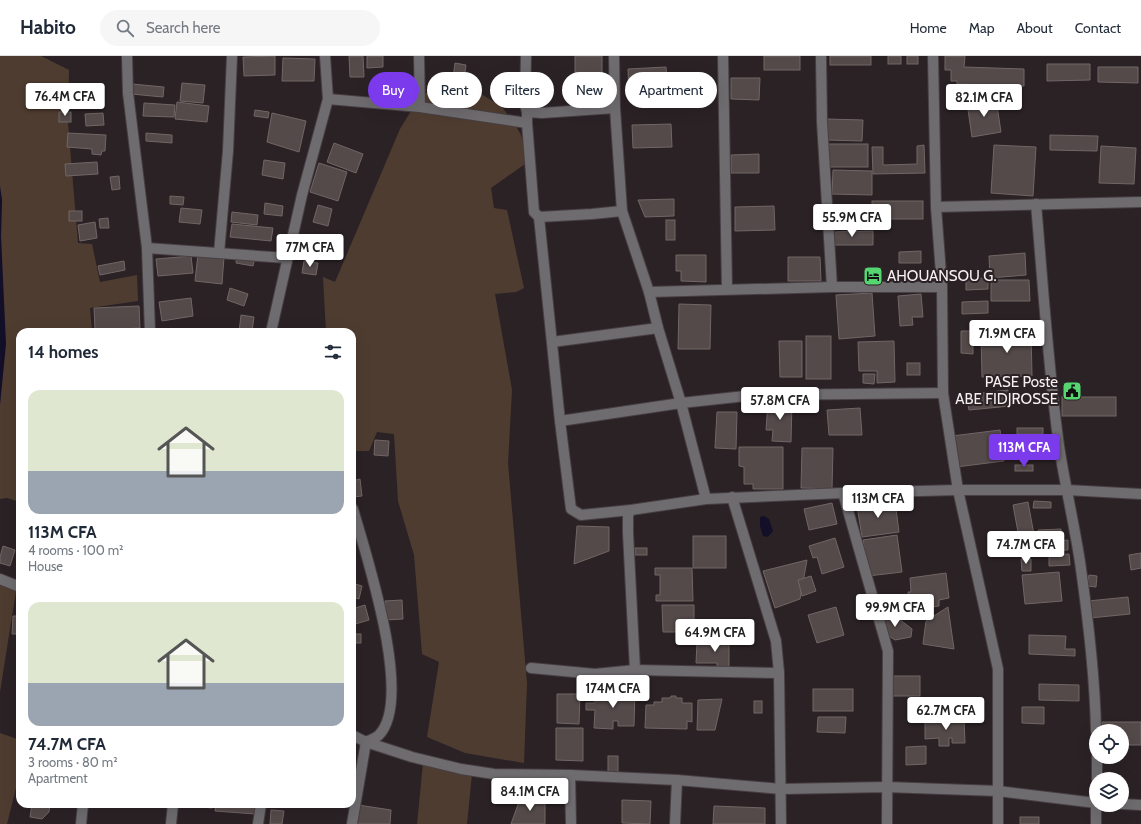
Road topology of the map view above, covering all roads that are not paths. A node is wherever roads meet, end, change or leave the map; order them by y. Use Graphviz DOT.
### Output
graph roads {
  1 [pos="127,56"];
  2 [pos="232,56"];
  3 [pos="326,56"];
  4 [pos="419,56"];
  5 [pos="526,56"];
  6 [pos="614,56"];
  7 [pos="723,56"];
  8 [pos="821,56"];
  9 [pos="933,56"];
  10 [pos="614,72"];
  11 [pos="328,99"];
  12 [pos="420,107"];
  13 [pos="615,108"];
  14 [pos="527,112"];
  15 [pos="527,123"];
  16 [pos="1141,202"];
  17 [pos="1036,204"];
  18 [pos="936,207"];
  19 [pos="622,211"];
  20 [pos="539,217"];
  21 [pos="147,248"];
  22 [pos="219,253"];
  23 [pos="287,258"];
  24 [pos="832,287"];
  25 [pos="942,287"];
  26 [pos="728,289"];
  27 [pos="649,292"];
  28 [pos="150,328"];
  29 [pos="273,328"];
  30 [pos="658,328"];
  31 [pos="552,342"];
  32 [pos="943,392"];
  33 [pos="681,403"];
  34 [pos="560,421"];
  35 [pos="958,490"];
  36 [pos="1067,490"];
  37 [pos="843,493"];
  38 [pos="1141,494"];
  39 [pos="732,497"];
  40 [pos="706,499"];
  41 [pos="632,510"];
  42 [pos="356,520"];
  43 [pos="0,578"];
  44 [pos="16,585"];
  45 [pos="531,668"];
  46 [pos="635,670"];
  47 [pos="779,673"];
  48 [pos="1096,724"];
  49 [pos="356,737"];
  50 [pos="366,742"];
  51 [pos="570,775"];
  52 [pos="677,780"];
  53 [pos="886,786"];
  54 [pos="781,789"];
  55 [pos="998,791"];
  56 [pos="356,801"];
  57 [pos="1089,801"];
  58 [pos="1129,804"];
  59 [pos="1141,805"];
  60 [pos="82,808"];
  61 [pos="173,808"];
  62 [pos="260,808"];
  63 [pos="355,808"];
  64 [pos="1096,812"];
  65 [pos="80,824"];
  66 [pos="171,824"];
  67 [pos="258,824"];
  68 [pos="352,824"];
  69 [pos="571,824"];
  70 [pos="676,824"];
  71 [pos="781,824"];
  72 [pos="886,824"];
  73 [pos="998,824"];
  74 [pos="1096,824"];
  1 -- 21 [label="street"];
  2 -- 22 [label="street"];
  3 -- 11 [label="street"];
  4 -- 12 [label="street"];
  5 -- 14 [label="street"];
  6 -- 10 [label="street"];
  7 -- 26 [label="street"];
  8 -- 24 [label="street"];
  9 -- 18 [label="street"];
  11 -- 12 [label="street"];
  11 -- 23 [label="street"];
  12 -- 15 [label="street"];
  13 -- 14 [label="street"];
  13 -- 19 [label="street"];
  14 -- 15 [label="street"];
  15 -- 20 [label="street"];
  16 -- 17 [label="street"];
  17 -- 18 [label="street"];
  17 -- 36 [label="street"];
  18 -- 25 [label="street"];
  19 -- 20 [label="street"];
  19 -- 27 [label="street"];
  20 -- 31 [label="street"];
  21 -- 22 [label="street"];
  21 -- 28 [label="street"];
  22 -- 23 [label="street"];
  23 -- 29 [label="street"];
  24 -- 25 [label="street"];
  24 -- 26 [label="street"];
  25 -- 32 [label="street"];
  26 -- 27 [label="street"];
  27 -- 30 [label="street"];
  30 -- 31 [label="street"];
  30 -- 33 [label="street"];
  31 -- 34 [label="street"];
  32 -- 33 [label="street"];
  32 -- 35 [label="street"];
  33 -- 34 [label="street"];
  33 -- 40 [label="street"];
  34 -- 41 [label="street"];
  35 -- 36 [label="street"];
  35 -- 37 [label="street"];
  35 -- 55 [label="street"];
  36 -- 38 [label="street"];
  36 -- 48 [label="street"];
  37 -- 39 [label="street"];
  37 -- 53 [label="street"];
  39 -- 40 [label="street"];
  39 -- 47 [label="street"];
  40 -- 41 [label="street"];
  41 -- 46 [label="street"];
  42 -- 50 [label="street"];
  43 -- 44 [label="street"];
  45 -- 46 [label="street"];
  46 -- 47 [label="street"];
  47 -- 54 [label="street"];
  49 -- 50 [label="street"];
  50 -- 51 [label="street"];
  50 -- 56 [label="street"];
  51 -- 52 [label="street"];
  51 -- 69 [label="street"];
  52 -- 54 [label="street"];
  52 -- 70 [label="street"];
  53 -- 54 [label="street"];
  53 -- 55 [label="street"];
  53 -- 72 [label="street"];
  54 -- 71 [label="street"];
  55 -- 57 [label="street"];
  55 -- 73 [label="street"];
  58 -- 59 [label="street"];
  60 -- 65 [label="street"];
  61 -- 66 [label="street"];
  62 -- 67 [label="street"];
  63 -- 68 [label="street"];
  64 -- 74 [label="street"];
}
